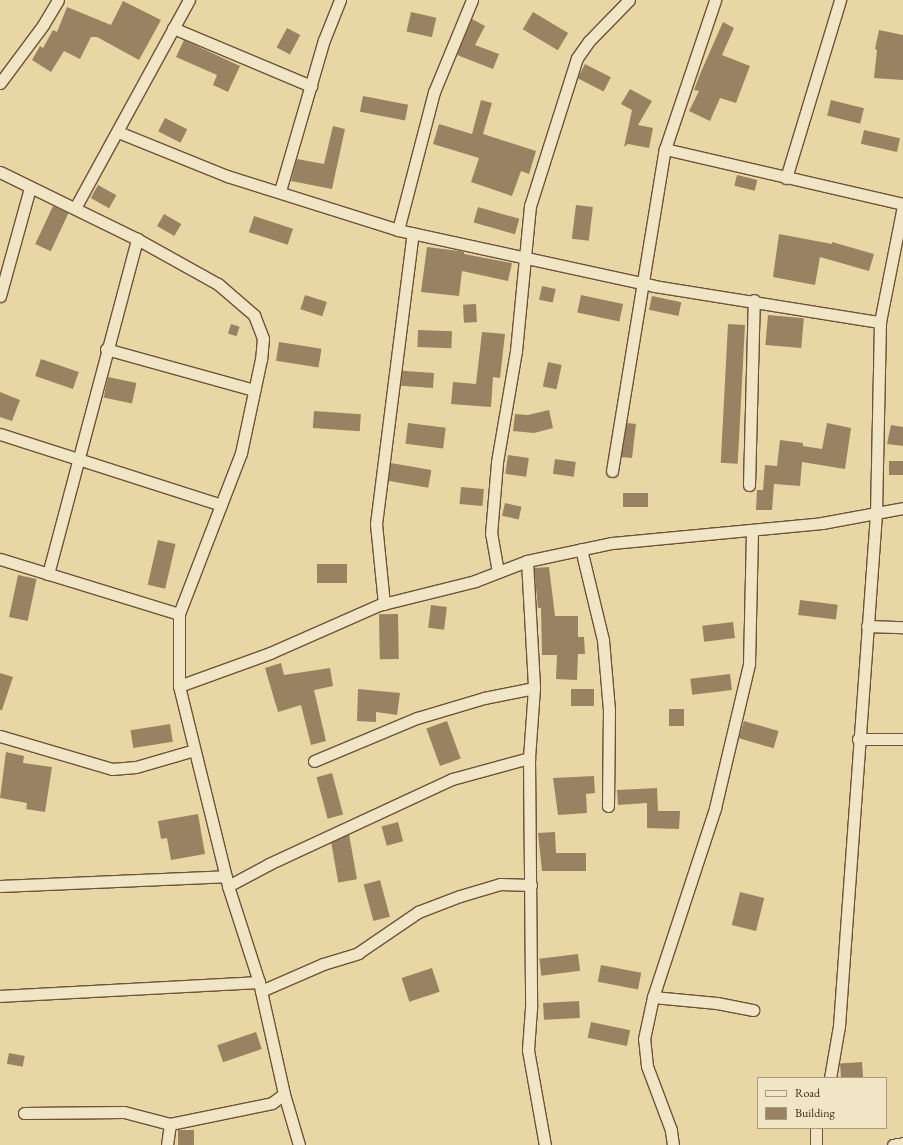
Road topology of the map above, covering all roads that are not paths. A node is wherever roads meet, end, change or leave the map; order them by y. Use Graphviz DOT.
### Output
graph roads {
  1 [pos="58,0"];
  2 [pos="189,0"];
  3 [pos="340,0"];
  4 [pos="472,0"];
  5 [pos="629,0"];
  6 [pos="715,0"];
  7 [pos="840,0"];
  8 [pos="173,28"];
  9 [pos="0,84"];
  10 [pos="311,86"];
  11 [pos="118,132"];
  12 [pos="665,149"];
  13 [pos="0,172"];
  14 [pos="786,178"];
  15 [pos="30,188"];
  16 [pos="280,191"];
  17 [pos="903,205"];
  18 [pos="75,208"];
  19 [pos="901,226"];
  20 [pos="398,230"];
  21 [pos="413,233"];
  22 [pos="137,239"];
  23 [pos="526,258"];
  24 [pos="642,283"];
  25 [pos="0,296"];
  26 [pos="754,300"];
  27 [pos="880,322"];
  28 [pos="106,349"];
  29 [pos="254,390"];
  30 [pos="0,434"];
  31 [pos="78,458"];
  32 [pos="612,471"];
  33 [pos="749,484"];
  34 [pos="221,505"];
  35 [pos="903,508"];
  36 [pos="876,513"];
  37 [pos="752,531"];
  38 [pos="581,549"];
  39 [pos="0,559"];
  40 [pos="528,561"];
  41 [pos="498,572"];
  42 [pos="48,574"];
  43 [pos="384,604"];
  44 [pos="179,614"];
  45 [pos="867,626"];
  46 [pos="903,627"];
  47 [pos="179,686"];
  48 [pos="534,688"];
  49 [pos="0,736"];
  50 [pos="858,739"];
  51 [pos="903,739"];
  52 [pos="194,750"];
  53 [pos="529,758"];
  54 [pos="314,761"];
  55 [pos="608,806"];
  56 [pos="227,881"];
  57 [pos="0,886"];
  58 [pos="531,886"];
  59 [pos="260,987"];
  60 [pos="0,996"];
  61 [pos="653,996"];
  62 [pos="753,1010"];
  63 [pos="830,1077"];
  64 [pos="284,1094"];
  65 [pos="24,1113"];
  66 [pos="170,1124"];
  67 [pos="816,1129"];
  68 [pos="903,1142"];
  69 [pos="168,1145"];
  70 [pos="299,1145"];
  71 [pos="545,1145"];
  72 [pos="673,1145"];
  73 [pos="816,1145"];
  74 [pos="893,1145"];
  1 -- 9 [label="street"];
  2 -- 8 [label="street"];
  3 -- 10 [label="street"];
  4 -- 20 [label="street"];
  5 -- 23 [label="street"];
  6 -- 12 [label="street"];
  7 -- 14 [label="street"];
  8 -- 10 [label="street"];
  8 -- 11 [label="street"];
  10 -- 16 [label="street"];
  11 -- 16 [label="street"];
  11 -- 18 [label="street"];
  12 -- 14 [label="street"];
  12 -- 24 [label="street"];
  13 -- 15 [label="street"];
  14 -- 17 [label="street"];
  15 -- 18 [label="street"];
  15 -- 25 [label="street"];
  16 -- 20 [label="street"];
  17 -- 19 [label="street"];
  18 -- 22 [label="street"];
  19 -- 27 [label="street"];
  20 -- 21 [label="street"];
  21 -- 23 [label="street"];
  21 -- 43 [label="street"];
  22 -- 28 [label="street"];
  22 -- 29 [label="street"];
  23 -- 24 [label="street"];
  23 -- 41 [label="street"];
  24 -- 26 [label="street"];
  24 -- 32 [label="street"];
  26 -- 27 [label="street"];
  26 -- 33 [label="street"];
  27 -- 36 [label="street"];
  28 -- 29 [label="street"];
  28 -- 31 [label="street"];
  29 -- 34 [label="street"];
  30 -- 31 [label="street"];
  31 -- 34 [label="street"];
  31 -- 42 [label="street"];
  34 -- 44 [label="street"];
  35 -- 36 [label="street"];
  36 -- 37 [label="street"];
  36 -- 45 [label="street"];
  37 -- 38 [label="street"];
  37 -- 61 [label="street"];
  38 -- 40 [label="street"];
  38 -- 55 [label="street"];
  39 -- 42 [label="street"];
  40 -- 41 [label="street"];
  40 -- 48 [label="street"];
  41 -- 43 [label="street"];
  42 -- 44 [label="street"];
  43 -- 47 [label="street"];
  44 -- 47 [label="street"];
  45 -- 46 [label="street"];
  45 -- 50 [label="street"];
  47 -- 52 [label="street"];
  48 -- 53 [label="street"];
  48 -- 54 [label="street"];
  49 -- 52 [label="street"];
  50 -- 51 [label="street"];
  50 -- 63 [label="street"];
  52 -- 56 [label="street"];
  53 -- 56 [label="street"];
  53 -- 58 [label="street"];
  56 -- 57 [label="street"];
  56 -- 59 [label="street"];
  58 -- 59 [label="street"];
  58 -- 71 [label="street"];
  59 -- 60 [label="street"];
  59 -- 64 [label="street"];
  61 -- 62 [label="street"];
  61 -- 72 [label="street"];
  64 -- 66 [label="street"];
  64 -- 70 [label="street"];
  65 -- 66 [label="street"];
  66 -- 69 [label="street"];
  67 -- 73 [label="street"];
  68 -- 74 [label="street"];
}
